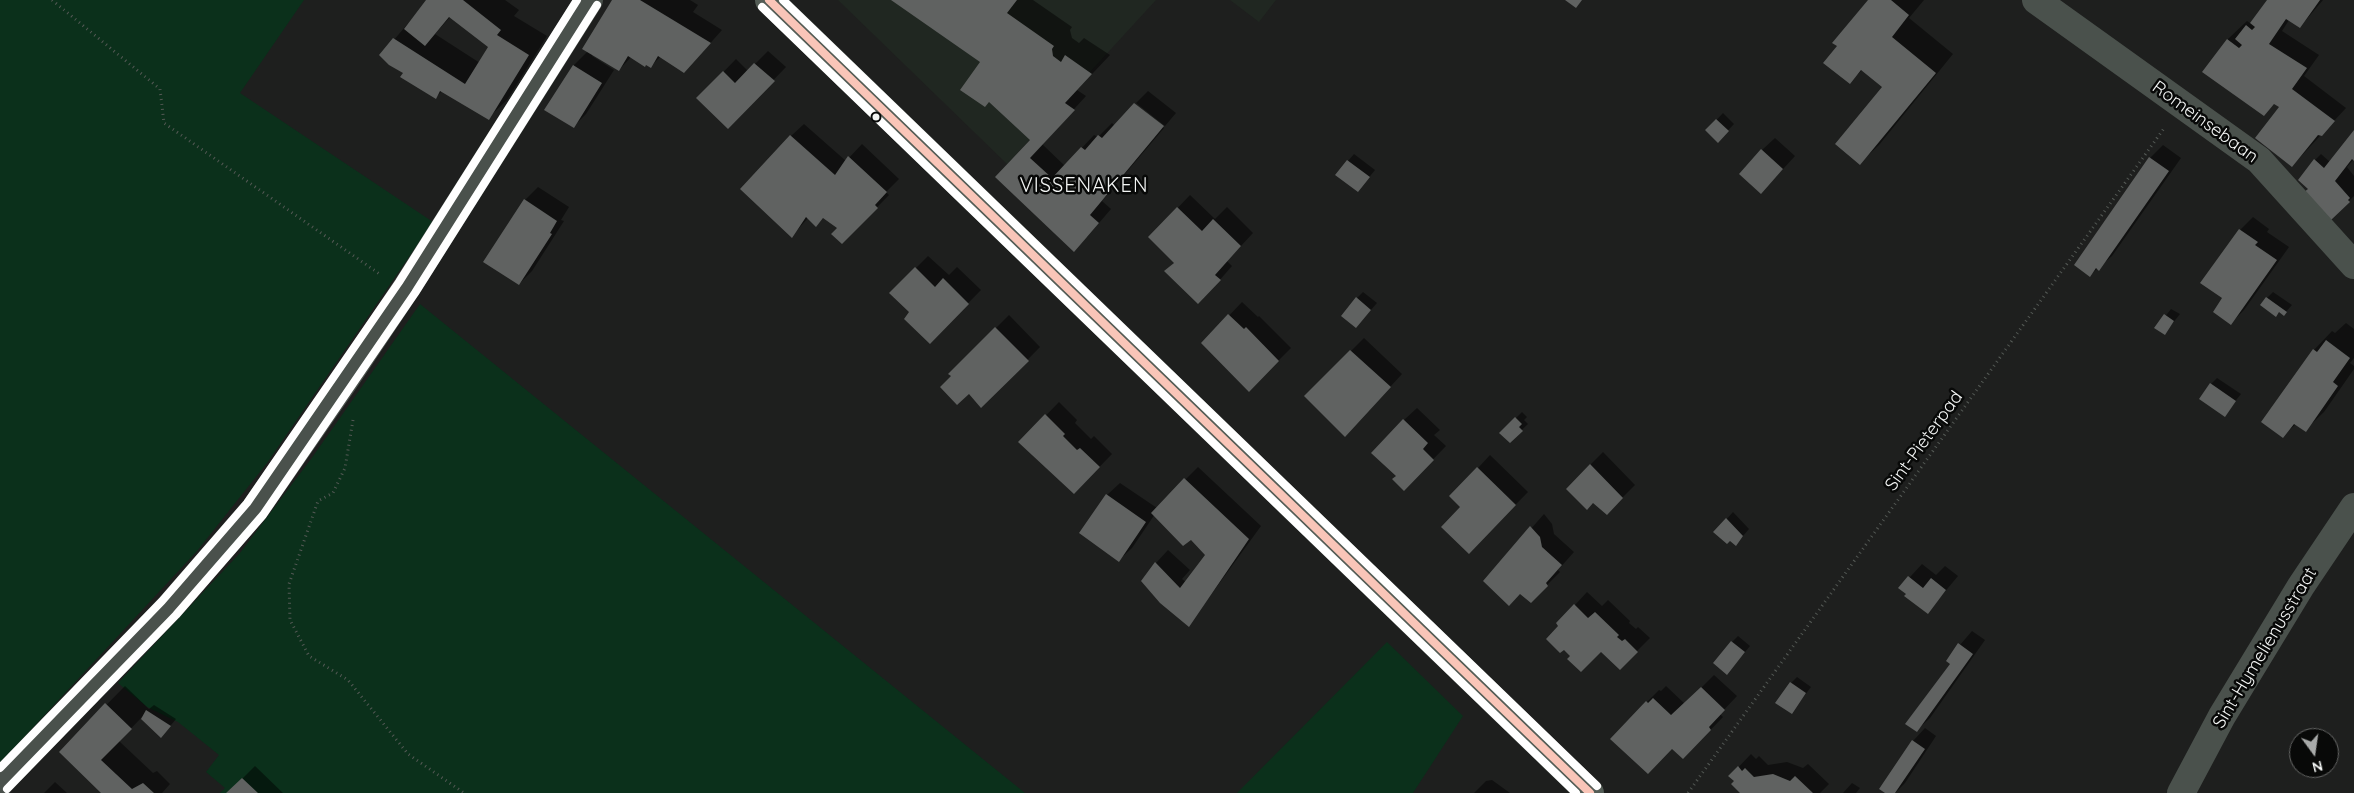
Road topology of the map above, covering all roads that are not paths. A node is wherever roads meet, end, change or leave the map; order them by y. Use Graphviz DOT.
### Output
graph roads {
  1 [pos="589,0"];
  2 [pos="768,0"];
  3 [pos="2036,0"];
  4 [pos="2354,264"];
  5 [pos="2354,507"];
  6 [pos="0,782"];
  7 [pos="1590,793"];
  8 [pos="2181,793"];
  1 -- 6 [label="street"];
  2 -- 7 [label="main road"];
  3 -- 4 [label="street, Romeinsebaan"];
  5 -- 8 [label="street, Sint-Hymelienusstraat"];
}
